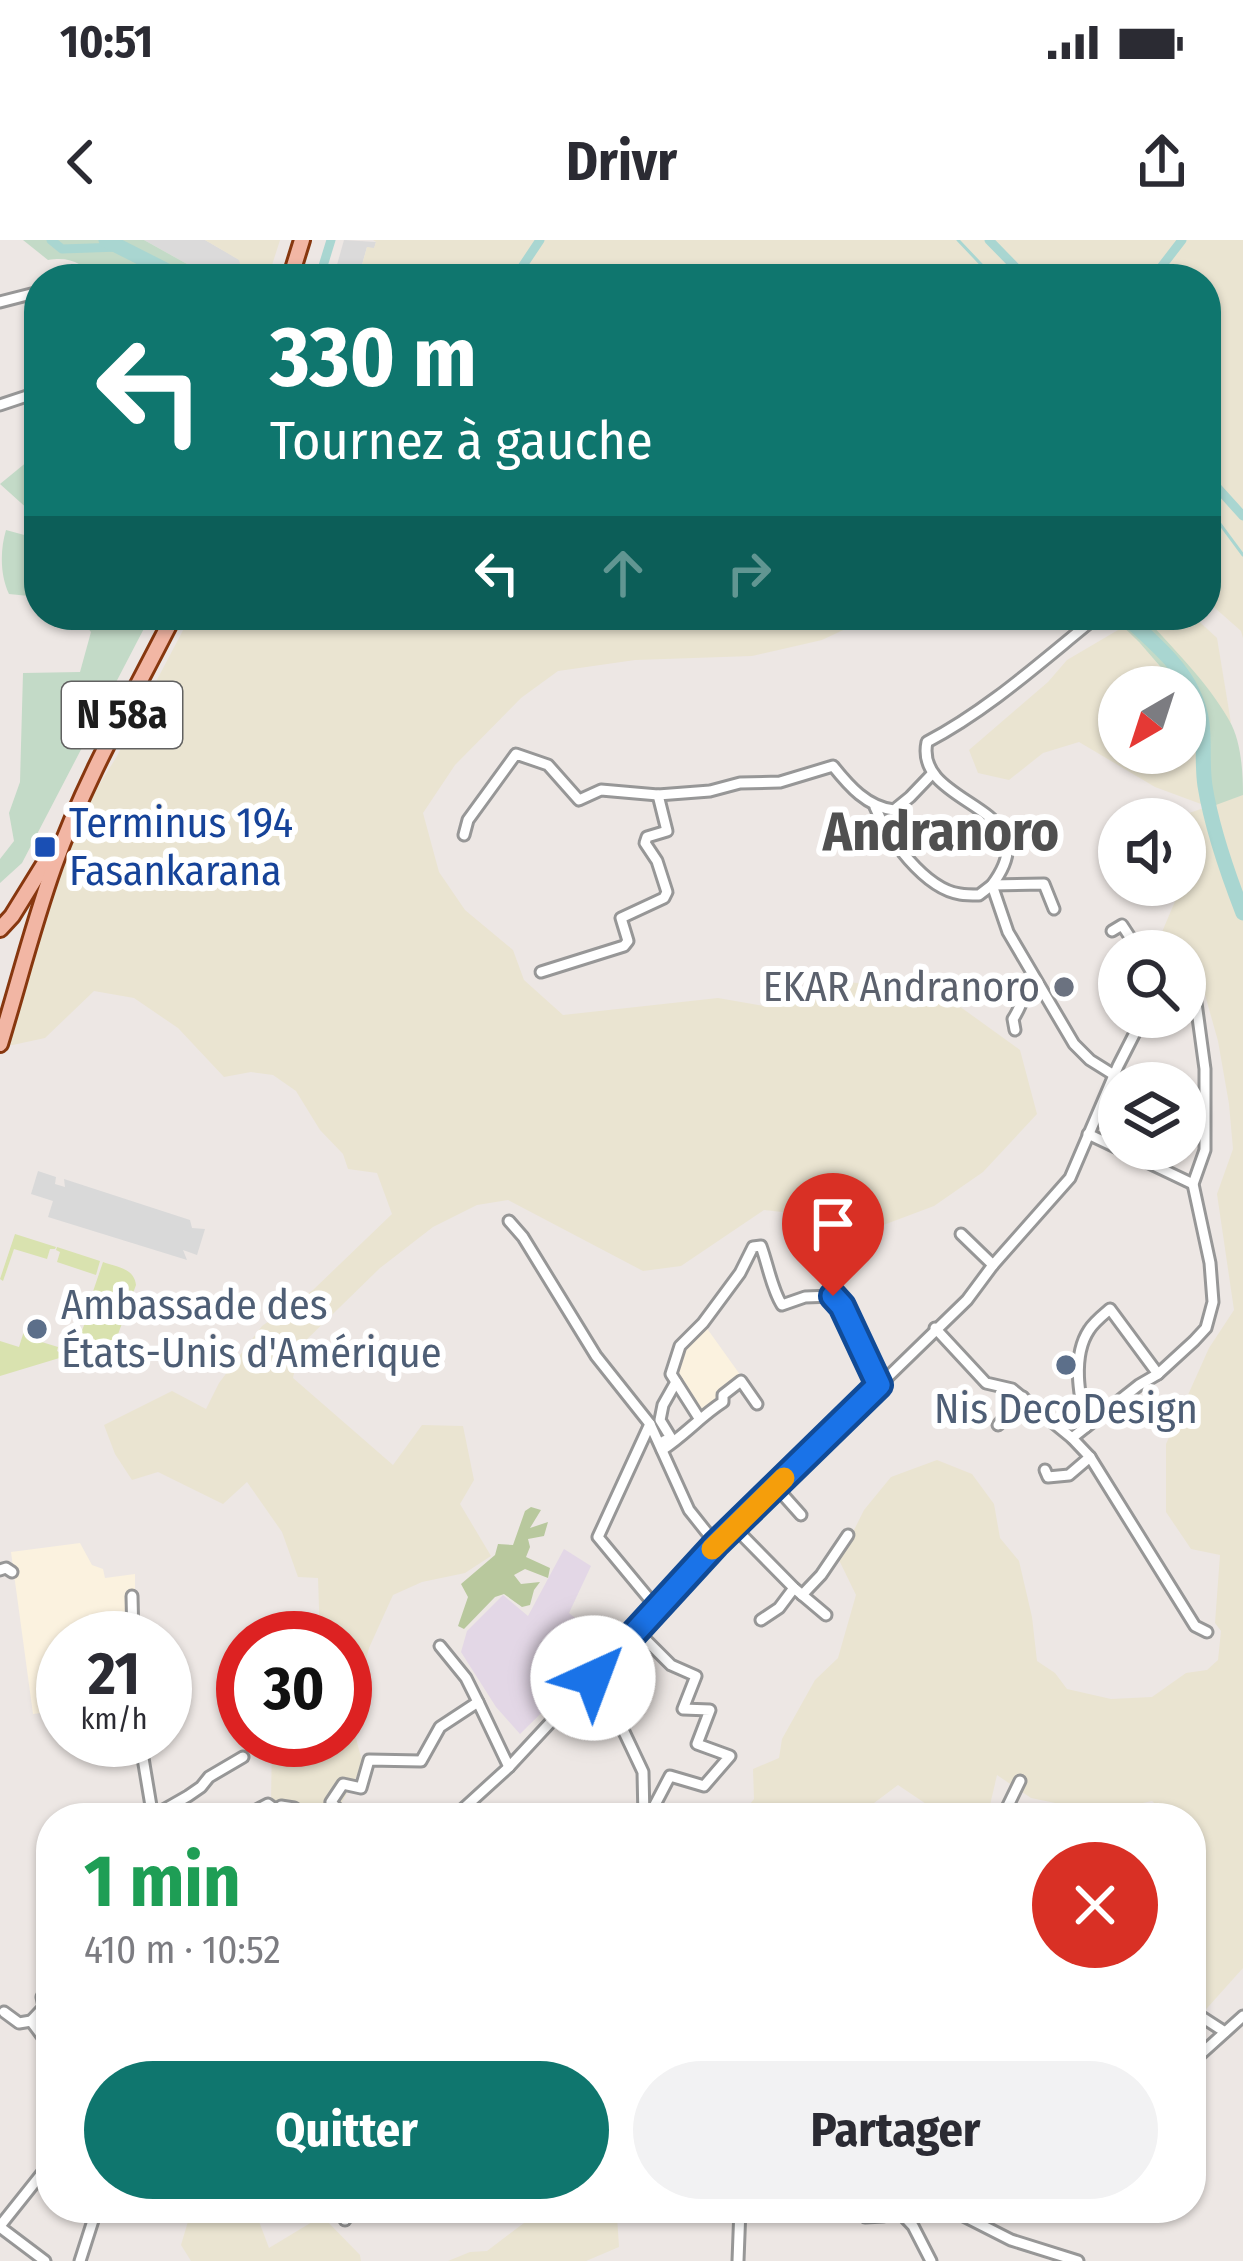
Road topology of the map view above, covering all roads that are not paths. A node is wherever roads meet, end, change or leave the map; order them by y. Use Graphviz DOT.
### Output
graph roads {
  1 [pos="166,630"];
  2 [pos="1080,630"];
  3 [pos="932,774"];
  4 [pos="658,795"];
  5 [pos="875,806"];
  6 [pos="74,816"];
  7 [pos="464,835"];
  8 [pos="992,885"];
  9 [pos="1054,909"];
  10 [pos="0,928"];
  11 [pos="541,972"];
  12 [pos="1036,981"];
  13 [pos="1015,1030"];
  14 [pos="1201,1038"];
  15 [pos="0,1044"];
  16 [pos="1098,1065"];
  17 [pos="1098,1111"];
  18 [pos="1088,1134"];
  19 [pos="1193,1184"];
  20 [pos="509,1221"];
  21 [pos="961,1234"];
  22 [pos="994,1265"];
  23 [pos="935,1328"];
  24 [pos="1158,1374"];
  25 [pos="676,1382"];
  26 [pos="879,1385"];
  27 [pos="1023,1397"];
  28 [pos="758,1404"];
  29 [pos="699,1418"];
  30 [pos="650,1424"];
  31 [pos="998,1425"];
  32 [pos="1086,1427"];
  33 [pos="1072,1438"];
  34 [pos="662,1450"];
  35 [pos="1090,1457"];
  36 [pos="1046,1470"];
  37 [pos="776,1486"];
  38 [pos="801,1515"];
  39 [pos="735,1528"];
  40 [pos="848,1535"];
  41 [pos="716,1544"];
  42 [pos="798,1592"];
  43 [pos="132,1596"];
  44 [pos="656,1607"];
  45 [pos="132,1611"];
  46 [pos="826,1615"];
  47 [pos="761,1620"];
  48 [pos="637,1631"];
  49 [pos="1207,1632"];
  50 [pos="440,1646"];
  51 [pos="593,1678"];
  52 [pos="478,1702"];
  53 [pos="145,1767"];
  54 [pos="226,1767"];
  55 [pos="508,1767"];
  56 [pos="1020,1781"];
  57 [pos="151,1803"];
  58 [pos="176,1803"];
  59 [pos="332,1803"];
  60 [pos="469,1803"];
  61 [pos="645,1803"];
  62 [pos="655,1803"];
  63 [pos="1009,1803"];
  64 [pos="4,2012"];
  65 [pos="36,2016"];
  66 [pos="1243,2016"];
  67 [pos="1206,2019"];
  68 [pos="31,2021"];
  69 [pos="36,2028"];
  70 [pos="1226,2032"];
  71 [pos="1206,2050"];
  72 [pos="36,2181"];
  73 [pos="92,2223"];
  74 [pos="739,2223"];
  75 [pos="910,2223"];
  76 [pos="978,2223"];
  77 [pos="0,2227"];
  78 [pos="45,2261"];
  79 [pos="80,2261"];
  80 [pos="738,2261"];
  81 [pos="931,2261"];
  82 [pos="1078,2261"];
  1 -- 6 [label="main road, N 58a"];
  2 -- 3 [label="street"];
  3 -- 5 [label="street"];
  3 -- 8 [label="street"];
  4 -- 5 [label="street"];
  4 -- 7 [label="street"];
  4 -- 11 [label="street"];
  5 -- 8 [label="street"];
  6 -- 10 [label="main road"];
  6 -- 15 [label="main road, N 58a"];
  8 -- 9 [label="street"];
  8 -- 12 [label="street"];
  12 -- 13 [label="street"];
  12 -- 16 [label="street"];
  14 -- 19 [label="street"];
  17 -- 18 [label="street"];
  18 -- 19 [label="street"];
  18 -- 22 [label="street"];
  19 -- 24 [label="street"];
  20 -- 30 [label="street"];
  21 -- 22 [label="street"];
  22 -- 23 [label="street"];
  23 -- 26 [label="street"];
  23 -- 27 [label="street"];
  24 -- 32 [label="street"];
  24 -- 32 [label="street"];
  25 -- 26 [label="street"];
  25 -- 29 [label="street"];
  25 -- 34 [label="street"];
  26 -- 37 [label="street"];
  27 -- 31 [label="street"];
  27 -- 33 [label="street"];
  28 -- 29 [label="street"];
  29 -- 34 [label="street"];
  30 -- 34 [label="street"];
  30 -- 44 [label="street"];
  32 -- 33 [label="street"];
  33 -- 35 [label="street"];
  34 -- 41 [label="street"];
  35 -- 36 [label="street"];
  35 -- 49 [label="street"];
  37 -- 38 [label="street"];
  37 -- 39 [label="street"];
  39 -- 41 [label="street"];
  39 -- 42 [label="street"];
  40 -- 42 [label="street"];
  41 -- 44 [label="street"];
  42 -- 46 [label="street"];
  42 -- 47 [label="street"];
  43 -- 45 [label="street"];
  44 -- 48 [label="street"];
  48 -- 51 [label="street"];
  48 -- 62 [label="street"];
  50 -- 52 [label="street"];
  51 -- 55 [label="street"];
  51 -- 61 [label="street"];
  52 -- 55 [label="street"];
  52 -- 59 [label="street"];
  53 -- 57 [label="street"];
  54 -- 58 [label="street"];
  55 -- 60 [label="street"];
  56 -- 63 [label="street"];
  64 -- 68 [label="street"];
  65 -- 68 [label="street"];
  66 -- 70 [label="street"];
  67 -- 70 [label="street"];
  68 -- 69 [label="street"];
  70 -- 71 [label="street"];
  72 -- 77 [label="street"];
  73 -- 79 [label="street"];
  74 -- 80 [label="street"];
  75 -- 81 [label="street"];
  76 -- 82 [label="street"];
  77 -- 78 [label="street"];
}
